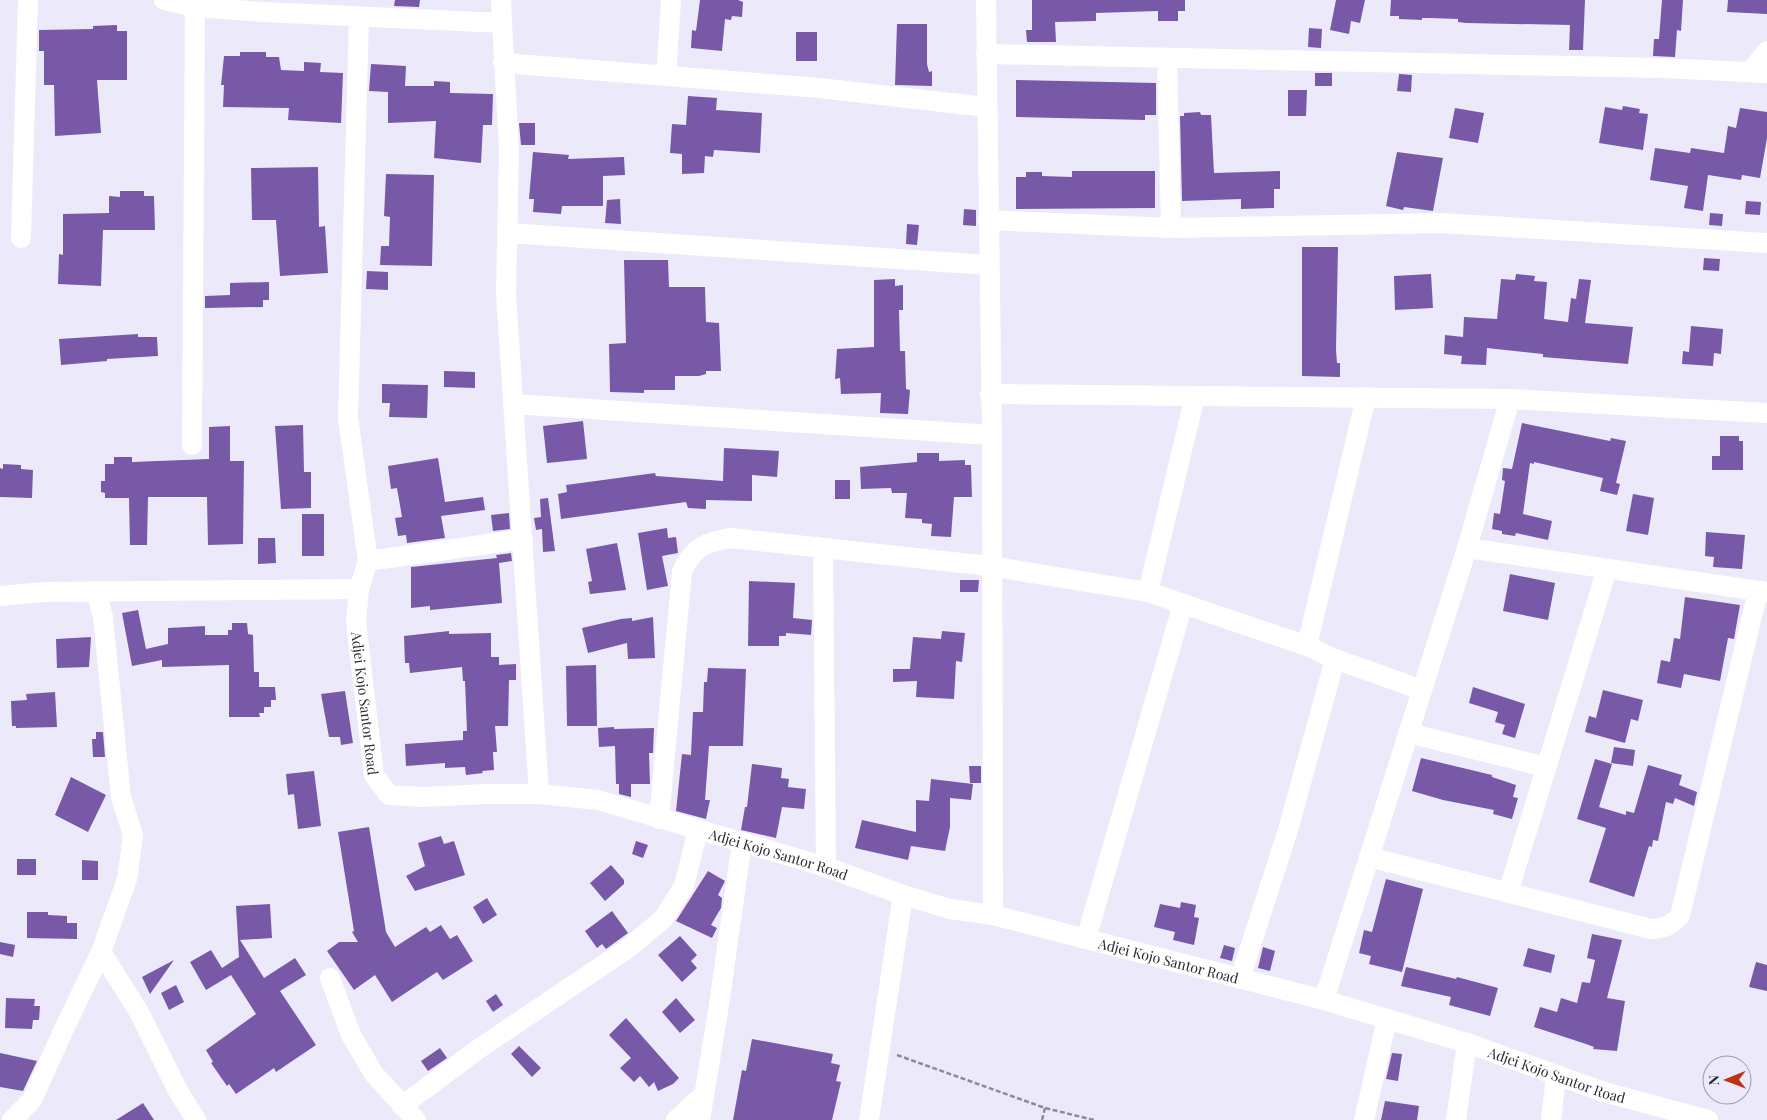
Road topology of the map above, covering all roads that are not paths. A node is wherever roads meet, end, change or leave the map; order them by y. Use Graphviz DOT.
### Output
graph roads {
  1 [pos="28,0"];
  2 [pos="164,0"];
  3 [pos="501,0"];
  4 [pos="671,0"];
  5 [pos="986,0"];
  6 [pos="194,7"];
  7 [pos="359,18"];
  8 [pos="502,23"];
  9 [pos="1767,51"];
  10 [pos="986,54"];
  11 [pos="1167,58"];
  12 [pos="503,63"];
  13 [pos="1759,73"];
  14 [pos="666,76"];
  15 [pos="986,107"];
  16 [pos="988,220"];
  17 [pos="1171,228"];
  18 [pos="508,234"];
  19 [pos="21,238"];
  20 [pos="1767,243"];
  21 [pos="989,266"];
  22 [pos="990,394"];
  23 [pos="1196,396"];
  24 [pos="1366,397"];
  25 [pos="1510,399"];
  26 [pos="512,404"];
  27 [pos="1767,413"];
  28 [pos="992,435"];
  29 [pos="192,445"];
  30 [pos="523,539"];
  31 [pos="823,548"];
  32 [pos="1467,548"];
  33 [pos="368,561"];
  34 [pos="990,566"];
  35 [pos="1607,569"];
  36 [pos="359,589"];
  37 [pos="96,591"];
  38 [pos="1148,592"];
  39 [pos="1762,592"];
  40 [pos="0,596"];
  41 [pos="1183,604"];
  42 [pos="1306,646"];
  43 [pos="1335,660"];
  44 [pos="1422,690"];
  45 [pos="1408,733"];
  46 [pos="1546,767"];
  47 [pos="539,794"];
  48 [pos="659,820"];
  49 [pos="698,830"];
  50 [pos="742,842"];
  51 [pos="1369,858"];
  52 [pos="826,867"];
  53 [pos="1508,893"];
  54 [pos="903,896"];
  55 [pos="992,915"];
  56 [pos="1086,939"];
  57 [pos="101,952"];
  58 [pos="330,978"];
  59 [pos="1240,979"];
  60 [pos="1324,1000"];
  61 [pos="1387,1019"];
  62 [pos="1467,1043"];
  63 [pos="1556,1076"];
  64 [pos="703,1094"];
  65 [pos="402,1106"];
  66 [pos="12,1120"];
  67 [pos="196,1120"];
  68 [pos="416,1120"];
  69 [pos="676,1120"];
  70 [pos="700,1120"];
  71 [pos="869,1120"];
  72 [pos="1364,1120"];
  73 [pos="1456,1120"];
  74 [pos="1551,1120"];
  75 [pos="1708,1120"];
  1 -- 19 [label="street"];
  2 -- 6 [label="street"];
  3 -- 8 [label="street"];
  4 -- 14 [label="street"];
  5 -- 10 [label="street"];
  6 -- 7 [label="street"];
  6 -- 29 [label="street"];
  7 -- 8 [label="street"];
  7 -- 33 [label="street"];
  8 -- 12 [label="street"];
  9 -- 13 [label="street"];
  10 -- 11 [label="street"];
  10 -- 15 [label="street"];
  11 -- 13 [label="street"];
  11 -- 17 [label="street"];
  12 -- 14 [label="street"];
  12 -- 18 [label="street"];
  14 -- 15 [label="street"];
  15 -- 16 [label="street"];
  16 -- 17 [label="street"];
  16 -- 21 [label="street"];
  17 -- 20 [label="street"];
  18 -- 21 [label="street"];
  18 -- 26 [label="street"];
  21 -- 22 [label="street"];
  22 -- 23 [label="street"];
  22 -- 28 [label="street"];
  23 -- 24 [label="street"];
  23 -- 38 [label="street"];
  24 -- 25 [label="street"];
  24 -- 42 [label="street"];
  25 -- 27 [label="street"];
  25 -- 32 [label="street"];
  26 -- 28 [label="street"];
  26 -- 30 [label="street"];
  28 -- 34 [label="street"];
  30 -- 33 [label="street"];
  30 -- 47 [label="street"];
  31 -- 34 [label="street"];
  31 -- 48 [label="street"];
  31 -- 52 [label="street"];
  32 -- 35 [label="street"];
  32 -- 44 [label="street"];
  33 -- 36 [label="street"];
  34 -- 38 [label="street"];
  34 -- 55 [label="street"];
  35 -- 39 [label="street"];
  35 -- 46 [label="street"];
  36 -- 37 [label="street"];
  36 -- 47 [label="street, Adjei Kojo Santor Road"];
  37 -- 40 [label="street"];
  37 -- 57 [label="street"];
  38 -- 41 [label="street"];
  39 -- 53 [label="street"];
  41 -- 42 [label="street"];
  41 -- 56 [label="street"];
  42 -- 43 [label="street"];
  43 -- 44 [label="street"];
  43 -- 59 [label="street"];
  44 -- 45 [label="street"];
  45 -- 46 [label="street"];
  45 -- 51 [label="street"];
  46 -- 53 [label="street"];
  47 -- 48 [label="street, Adjei Kojo Santor Road"];
  48 -- 49 [label="street, Adjei Kojo Santor Road"];
  49 -- 50 [label="street, Adjei Kojo Santor Road"];
  49 -- 65 [label="street"];
  50 -- 52 [label="street, Adjei Kojo Santor Road"];
  50 -- 64 [label="street"];
  51 -- 53 [label="street"];
  51 -- 60 [label="street"];
  52 -- 54 [label="street, Adjei Kojo Santor Road"];
  54 -- 55 [label="street, Adjei Kojo Santor Road"];
  54 -- 71 [label="street"];
  55 -- 56 [label="street, Adjei Kojo Santor Road"];
  56 -- 59 [label="street, Adjei Kojo Santor Road"];
  57 -- 66 [label="street"];
  57 -- 67 [label="street"];
  58 -- 65 [label="street"];
  59 -- 60 [label="street, Adjei Kojo Santor Road"];
  60 -- 61 [label="street, Adjei Kojo Santor Road"];
  61 -- 62 [label="street, Adjei Kojo Santor Road"];
  61 -- 72 [label="street"];
  62 -- 63 [label="street, Adjei Kojo Santor Road"];
  62 -- 73 [label="street"];
  63 -- 74 [label="street"];
  63 -- 75 [label="street, Adjei Kojo Santor Road"];
  64 -- 69 [label="street"];
  64 -- 70 [label="street"];
  65 -- 68 [label="street"];
}
